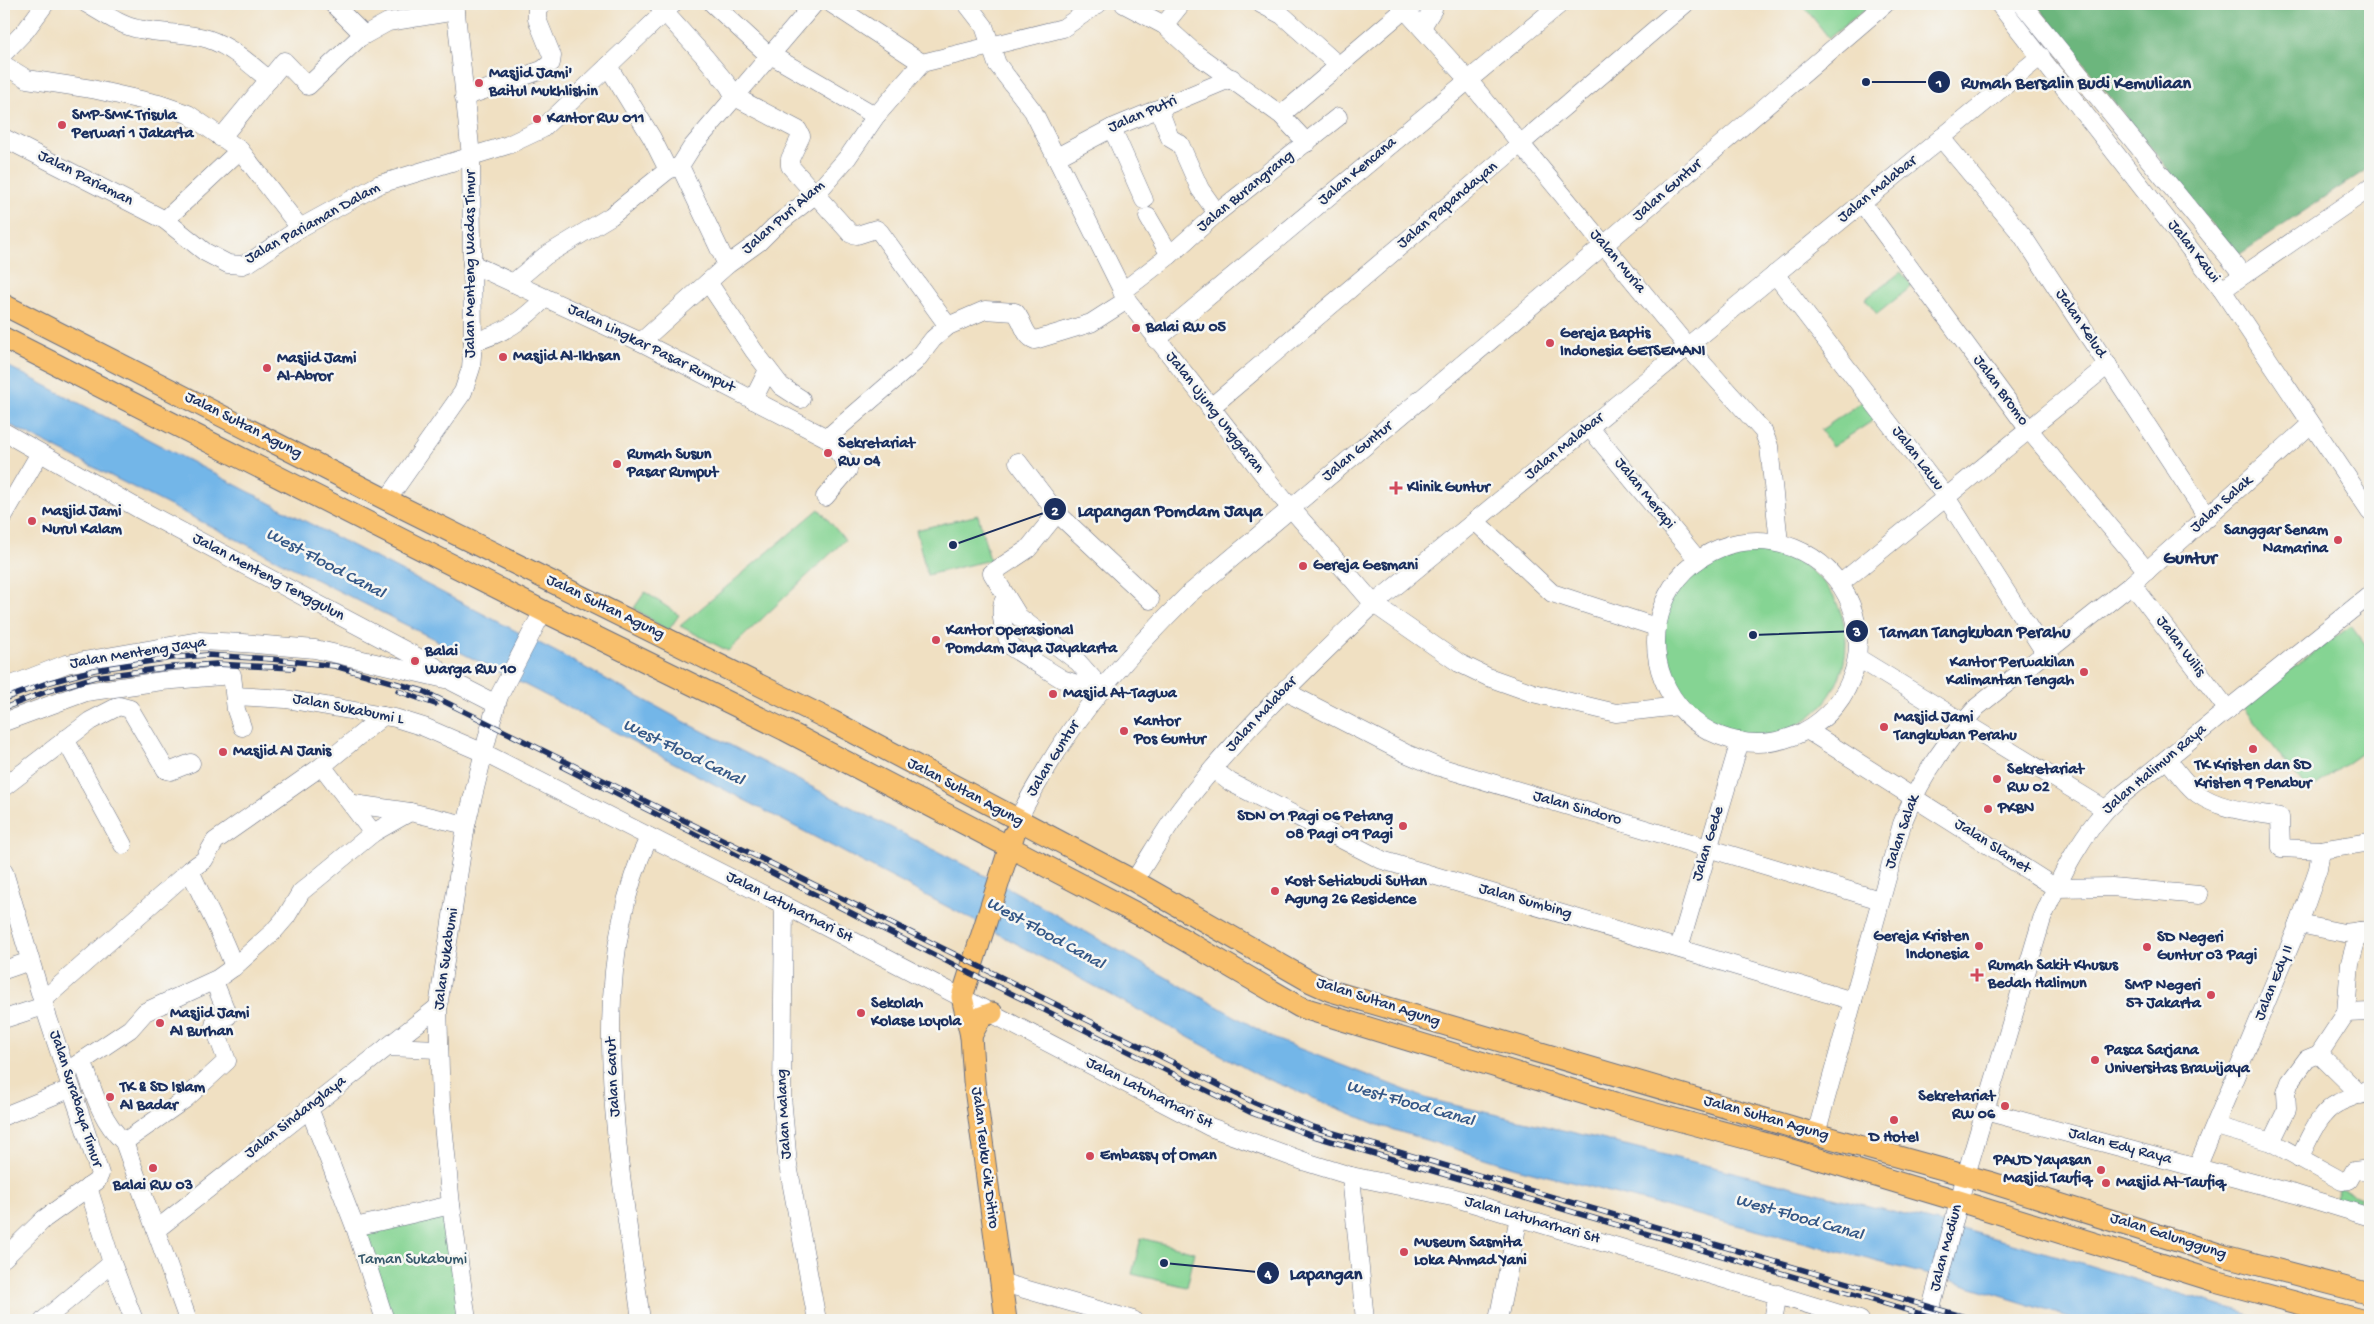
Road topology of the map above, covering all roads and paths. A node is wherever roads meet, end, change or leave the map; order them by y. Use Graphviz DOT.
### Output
graph roads {
  1 [pos="46,4"];
  2 [pos="87,4"];
  3 [pos="333,4"];
  4 [pos="543,4"];
  5 [pos="713,4"];
  6 [pos="814,4"];
  7 [pos="832,4"];
  8 [pos="967,4"];
  9 [pos="1098,4"];
  10 [pos="1124,4"];
  11 [pos="1181,4"];
  12 [pos="1262,4"];
  13 [pos="1433,4"];
  14 [pos="1560,4"];
  15 [pos="1685,4"];
  16 [pos="1886,4"];
  17 [pos="1999,4"];
  18 [pos="2022,4"];
  19 [pos="1402,6"];
  20 [pos="455,7"];
  21 [pos="664,7"];
  22 [pos="1164,25"];
  23 [pos="1422,27"];
  24 [pos="364,35"];
  25 [pos="991,46"];
  26 [pos="4,54"];
  27 [pos="770,55"];
  28 [pos="2041,56"];
  29 [pos="922,63"];
  30 [pos="1338,65"];
  31 [pos="4,66"];
  32 [pos="608,66"];
  33 [pos="1232,78"];
  34 [pos="269,80"];
  35 [pos="1469,81"];
  36 [pos="464,97"];
  37 [pos="735,97"];
  38 [pos="1159,109"];
  39 [pos="1280,115"];
  40 [pos="876,116"];
  41 [pos="1338,117"];
  42 [pos="1112,128"];
  43 [pos="4,138"];
  44 [pos="221,138"];
  45 [pos="1307,143"];
  46 [pos="1945,143"];
  47 [pos="1520,146"];
  48 [pos="240,150"];
  49 [pos="471,156"];
  50 [pos="1057,157"];
  51 [pos="674,168"];
  52 [pos="2370,188"];
  53 [pos="816,194"];
  54 [pos="1862,203"];
  55 [pos="1217,213"];
  56 [pos="166,220"];
  57 [pos="300,228"];
  58 [pos="1604,245"];
  59 [pos="1170,255"];
  60 [pos="472,264"];
  61 [pos="727,265"];
  62 [pos="1775,274"];
  63 [pos="2243,275"];
  64 [pos="708,282"];
  65 [pos="513,283"];
  66 [pos="2222,290"];
  67 [pos="1125,296"];
  68 [pos="545,298"];
  69 [pos="4,305"];
  70 [pos="948,326"];
  71 [pos="4,338"];
  72 [pos="1156,340"];
  73 [pos="473,342"];
  74 [pos="640,342"];
  75 [pos="1688,346"];
  76 [pos="2108,365"];
  77 [pos="768,370"];
  78 [pos="801,399"];
  79 [pos="753,400"];
  80 [pos="1210,408"];
  81 [pos="2311,424"];
  82 [pos="1589,427"];
  83 [pos="2029,430"];
  84 [pos="4,432"];
  85 [pos="827,438"];
  86 [pos="40,453"];
  87 [pos="1018,462"];
  88 [pos="825,497"];
  89 [pos="1946,497"];
  90 [pos="387,500"];
  91 [pos="1291,507"];
  92 [pos="2370,511"];
  93 [pos="4,512"];
  94 [pos="1057,513"];
  95 [pos="2208,518"];
  96 [pos="1475,521"];
  97 [pos="1779,543"];
  98 [pos="1698,560"];
  99 [pos="2147,571"];
  100 [pos="1841,583"];
  101 [pos="2132,584"];
  102 [pos="2370,595"];
  103 [pos="1006,597"];
  104 [pos="1150,600"];
  105 [pos="1374,604"];
  106 [pos="538,620"];
  107 [pos="1656,627"];
  108 [pos="2045,653"];
  109 [pos="1858,658"];
  110 [pos="162,681"];
  111 [pos="452,682"];
  112 [pos="1098,685"];
  113 [pos="4,688"];
  114 [pos="1286,688"];
  115 [pos="236,696"];
  116 [pos="498,700"];
  117 [pos="798,705"];
  118 [pos="119,706"];
  119 [pos="1679,706"];
  120 [pos="2228,710"];
  121 [pos="383,716"];
  122 [pos="4,722"];
  123 [pos="1963,723"];
  124 [pos="242,727"];
  125 [pos="785,730"];
  126 [pos="1807,730"];
  127 [pos="65,739"];
  128 [pos="1740,741"];
  129 [pos="484,753"];
  130 [pos="2167,759"];
  131 [pos="191,764"];
  132 [pos="322,766"];
  133 [pos="1213,769"];
  134 [pos="4,788"];
  135 [pos="1912,796"];
  136 [pos="354,804"];
  137 [pos="2105,809"];
  138 [pos="410,812"];
  139 [pos="1018,821"];
  140 [pos="466,825"];
  141 [pos="373,833"];
  142 [pos="649,837"];
  143 [pos="2370,842"];
  144 [pos="123,845"];
  145 [pos="1708,848"];
  146 [pos="2320,850"];
  147 [pos="1007,858"];
  148 [pos="190,870"];
  149 [pos="4,872"];
  150 [pos="1134,881"];
  151 [pos="2056,888"];
  152 [pos="2199,895"];
  153 [pos="1880,900"];
  154 [pos="1169,903"];
  155 [pos="784,905"];
  156 [pos="1155,923"];
  157 [pos="2299,924"];
  158 [pos="2365,930"];
  159 [pos="1679,948"];
  160 [pos="30,961"];
  161 [pos="234,967"];
  162 [pos="4,970"];
  163 [pos="214,981"];
  164 [pos="962,997"];
  165 [pos="1853,1001"];
  166 [pos="43,1004"];
  167 [pos="438,1007"];
  168 [pos="2370,1012"];
  169 [pos="992,1013"];
  170 [pos="2346,1013"];
  171 [pos="4,1019"];
  172 [pos="971,1036"];
  173 [pos="387,1047"];
  174 [pos="439,1049"];
  175 [pos="2319,1054"];
  176 [pos="83,1062"];
  177 [pos="66,1072"];
  178 [pos="70,1089"];
  179 [pos="2366,1092"];
  180 [pos="309,1108"];
  181 [pos="1985,1111"];
  182 [pos="4,1116"];
  183 [pos="1783,1125"];
  184 [pos="2216,1126"];
  185 [pos="1816,1134"];
  186 [pos="124,1142"];
  187 [pos="2271,1142"];
  188 [pos="1776,1147"];
  189 [pos="2299,1158"];
  190 [pos="2197,1168"];
  191 [pos="2370,1173"];
  192 [pos="1966,1175"];
  193 [pos="1351,1176"];
  194 [pos="88,1187"];
  195 [pos="451,1205"];
  196 [pos="1958,1205"];
  197 [pos="1519,1217"];
  198 [pos="2370,1218"];
  199 [pos="355,1226"];
  200 [pos="156,1230"];
  201 [pos="4,1258"];
  202 [pos="112,1263"];
  203 [pos="1000,1282"];
  204 [pos="2330,1284"];
  205 [pos="1778,1294"];
  206 [pos="2370,1294"];
  207 [pos="2324,1310"];
  208 [pos="44,1320"];
  209 [pos="134,1320"];
  210 [pos="188,1320"];
  211 [pos="386,1320"];
  212 [pos="467,1320"];
  213 [pos="642,1320"];
  214 [pos="817,1320"];
  215 [pos="1006,1320"];
  216 [pos="1134,1320"];
  217 [pos="1365,1320"];
  218 [pos="1498,1320"];
  219 [pos="1772,1320"];
  220 [pos="1860,1320"];
  221 [pos="1928,1320"];
  222 [pos="2361,1320"];
  1 -- 26 [label="street"];
  2 -- 34 [label="street"];
  3 -- 24 [label="street"];
  4 -- 36 [label="street"];
  5 -- 27 [label="street"];
  6 -- 27 [label="street"];
  7 -- 29 [label="street"];
  8 -- 25 [label="street, Jalan Ujung Unggaran"];
  9 -- 25 [label="street"];
  10 -- 22 [label="street"];
  11 -- 22 [label="street"];
  12 -- 30 [label="street"];
  13 -- 23 [label="street"];
  14 -- 35 [label="street, Jalan Kencana"];
  15 -- 47 [label="street, Jalan Papandayan"];
  16 -- 58 [label="street, Jalan Guntur"];
  17 -- 28 [label="street, Jalan Kawi"];
  18 -- 63 [label="street"];
  19 -- 23 [label="street, Jalan Muria"];
  19 -- 30 [label="street"];
  20 -- 24 [label="street"];
  20 -- 36 [label="street, Jalan Menteng Wadas Timur"];
  21 -- 32 [label="street, Jalan Pariaman Dalam"];
  21 -- 37 [label="street"];
  22 -- 33 [label="street"];
  23 -- 35 [label="street, Jalan Muria"];
  24 -- 34 [label="street"];
  25 -- 29 [label="street"];
  25 -- 50 [label="street, Jalan Ujung Unggaran"];
  27 -- 37 [label="street"];
  27 -- 40 [label="street"];
  28 -- 46 [label="street, Jalan Malabar"];
  28 -- 66 [label="street, Jalan Kawi"];
  29 -- 40 [label="street, Jalan Puri Alam"];
  30 -- 39 [label="street"];
  31 -- 44 [label="street"];
  32 -- 49 [label="street, Jalan Pariaman Dalam"];
  32 -- 51 [label="street"];
  33 -- 38 [label="street, Jalan Putri"];
  33 -- 39 [label="street"];
  34 -- 44 [label="street"];
  35 -- 47 [label="street, Jalan Muria"];
  35 -- 72 [label="street, Jalan Kencana"];
  36 -- 49 [label="street, Jalan Menteng Wadas Timur"];
  37 -- 51 [label="street"];
  37 -- 53 [label="street"];
  38 -- 42 [label="street, Jalan Putri"];
  38 -- 55 [label="street"];
  39 -- 45 [label="street, Jalan Burangrang"];
  40 -- 53 [label="street, Jalan Puri Alam"];
  41 -- 45 [label="street"];
  42 -- 50 [label="street, Jalan Putri"];
  42 -- 59 [label="street"];
  43 -- 56 [label="street, Jalan Pariaman"];
  44 -- 48 [label="street"];
  45 -- 55 [label="street, Jalan Burangrang"];
  46 -- 54 [label="street, Jalan Malabar"];
  46 -- 76 [label="street, Jalan Kelud"];
  47 -- 58 [label="street, Jalan Muria"];
  47 -- 80 [label="street, Jalan Papandayan"];
  48 -- 56 [label="street"];
  48 -- 57 [label="street"];
  49 -- 57 [label="street, Jalan Pariaman Dalam"];
  49 -- 60 [label="street, Jalan Menteng Wadas Timur"];
  50 -- 67 [label="street, Jalan Ujung Unggaran"];
  51 -- 61 [label="street"];
  51 -- 65 [label="street"];
  52 -- 63 [label="street"];
  53 -- 61 [label="street, Jalan Puri Alam"];
  53 -- 70 [label="street"];
  54 -- 62 [label="street, Jalan Malabar"];
  54 -- 83 [label="street, Jalan Bromo"];
  55 -- 59 [label="street, Jalan Burangrang"];
  56 -- 57 [label="street, Jalan Pariaman Dalam"];
  58 -- 75 [label="street, Jalan Muria"];
  58 -- 91 [label="street, Jalan Guntur"];
  59 -- 67 [label="street, Jalan Burangrang"];
  60 -- 65 [label="street, Jalan Lingkar Pasar Rumput"];
  60 -- 73 [label="street, Jalan Menteng Wadas Timur"];
  61 -- 64 [label="street, Jalan Puri Alam"];
  62 -- 75 [label="street, Jalan Malabar"];
  62 -- 89 [label="street, Jalan Lawu"];
  63 -- 66 [label="street"];
  64 -- 74 [label="street, Jalan Puri Alam"];
  64 -- 77 [label="street"];
  65 -- 68 [label="street, Jalan Lingkar Pasar Rumput"];
  66 -- 81 [label="street, Jalan Kawi"];
  67 -- 70 [label="street"];
  67 -- 72 [label="street, Jalan Ujung Unggaran"];
  68 -- 73 [label="street"];
  68 -- 74 [label="street, Jalan Lingkar Pasar Rumput"];
  69 -- 90 [label="main road, Jalan Sultan Agung"];
  70 -- 85 [label="street"];
  71 -- 106 [label="main road, Jalan Sultan Agung"];
  72 -- 80 [label="street, Jalan Ujung Unggaran"];
  73 -- 90 [label="street, Jalan Menteng Wadas Timur"];
  74 -- 79 [label="street, Jalan Lingkar Pasar Rumput"];
  75 -- 82 [label="street, Jalan Malabar"];
  75 -- 97 [label="street, Jalan Muria"];
  76 -- 83 [label="street"];
  76 -- 95 [label="street, Jalan Kelud"];
  77 -- 78 [label="street"];
  77 -- 79 [label="street"];
  79 -- 85 [label="street, Jalan Lingkar Pasar Rumput"];
  80 -- 91 [label="street, Jalan Ujung Unggaran"];
  81 -- 92 [label="street, Jalan Kawi"];
  81 -- 95 [label="street, Jalan Salak"];
  82 -- 96 [label="street, Jalan Malabar"];
  82 -- 98 [label="street, Jalan Merapi"];
  83 -- 89 [label="street"];
  83 -- 99 [label="street, Jalan Bromo"];
  84 -- 86 [label="street, Jalan Menteng Tenggulun"];
  85 -- 88 [label="street, Jalan Lingkar Pasar Rumput"];
  86 -- 93 [label="street"];
  86 -- 111 [label="street, Jalan Menteng Tenggulun"];
  87 -- 94 [label="street"];
  89 -- 100 [label="street"];
  89 -- 108 [label="street, Jalan Lawu"];
  90 -- 117 [label="main road, Jalan Sultan Agung"];
  91 -- 105 [label="street, Jalan Ujung Unggaran"];
  91 -- 112 [label="street, Jalan Guntur"];
  94 -- 103 [label="street"];
  94 -- 104 [label="street"];
  95 -- 99 [label="street, Jalan Salak"];
  96 -- 105 [label="street, Jalan Malabar"];
  96 -- 107 [label="street"];
  97 -- 98 [label="street"];
  97 -- 100 [label="street"];
  98 -- 107 [label="street"];
  99 -- 101 [label="street, Jalan Salak"];
  100 -- 109 [label="street"];
  101 -- 108 [label="street, Jalan Salak"];
  101 -- 120 [label="street, Jalan Wilis"];
  102 -- 120 [label="street, Jalan Halimun Raya"];
  103 -- 112 [label="street"];
  103 -- 112 [label="street"];
  105 -- 114 [label="street, Jalan Malabar"];
  105 -- 119 [label="street, Jalan Ujung Unggaran"];
  106 -- 116 [label="street, Jalan Sukabumi"];
  106 -- 125 [label="main road, Jalan Sultan Agung"];
  107 -- 119 [label="street"];
  108 -- 123 [label="street, Jalan Salak"];
  109 -- 123 [label="street"];
  109 -- 126 [label="street"];
  110 -- 115 [label="street, Jalan Menteng Jaya"];
  110 -- 118 [label="street"];
  110 -- 122 [label="street, Jalan Menteng Jaya"];
  111 -- 113 [label="street, Jalan Menteng Jaya"];
  111 -- 116 [label="street, Jalan Menteng Tenggulun"];
  112 -- 139 [label="street, Jalan Guntur"];
  114 -- 133 [label="street, Jalan Malabar"];
  114 -- 145 [label="street, Jalan Sindoro"];
  115 -- 121 [label="street, Jalan Sukabumi L"];
  115 -- 124 [label="street"];
  116 -- 129 [label="street, Jalan Sukabumi"];
  117 -- 125 [label="main road"];
  117 -- 139 [label="main road, Jalan Sultan Agung"];
  118 -- 127 [label="street"];
  118 -- 131 [label="street"];
  119 -- 128 [label="street"];
  120 -- 130 [label="street, Jalan Halimun Raya"];
  121 -- 129 [label="street, Jalan Sukabumi L"];
  121 -- 132 [label="street"];
  123 -- 135 [label="street, Jalan Salak"];
  123 -- 137 [label="street"];
  125 -- 147 [label="main road, Jalan Sultan Agung"];
  126 -- 128 [label="street"];
  126 -- 135 [label="street, Jalan Slamet"];
  127 -- 134 [label="street"];
  127 -- 144 [label="street"];
  128 -- 145 [label="street, Jalan Gede"];
  129 -- 140 [label="street, Jalan Sukabumi"];
  129 -- 142 [label="street, Jalan Latuharhari SH"];
  130 -- 137 [label="street, Jalan Halimun Raya"];
  130 -- 146 [label="street"];
  132 -- 136 [label="street"];
  132 -- 148 [label="street"];
  133 -- 150 [label="street, Jalan Malabar"];
  133 -- 159 [label="street, Jalan Sumbing"];
  135 -- 151 [label="street, Jalan Slamet"];
  135 -- 153 [label="street, Jalan Salak"];
  136 -- 138 [label="street"];
  136 -- 141 [label="street"];
  137 -- 151 [label="street, Jalan Halimun Raya"];
  138 -- 140 [label="street"];
  138 -- 141 [label="street"];
  139 -- 147 [label="main road, Jalan Guntur"];
  139 -- 150 [label="main road, Jalan Sultan Agung"];
  140 -- 167 [label="street, Jalan Sukabumi"];
  141 -- 161 [label="street"];
  142 -- 155 [label="street, Jalan Latuharhari SH"];
  142 -- 213 [label="street, Jalan Garut"];
  143 -- 146 [label="street"];
  145 -- 153 [label="street, Jalan Sindoro"];
  145 -- 159 [label="street, Jalan Gede"];
  146 -- 157 [label="street, Jalan Edy II"];
  147 -- 156 [label="main road, Jalan Sultan Agung"];
  147 -- 164 [label="main road, Jalan Guntur"];
  148 -- 161 [label="street"];
  148 -- 166 [label="street"];
  149 -- 160 [label="street, Jalan Surabaya Timur"];
  150 -- 154 [label="main road, Jalan Sultan Agung"];
  151 -- 152 [label="street"];
  151 -- 181 [label="street, Jalan Halimun Raya"];
  153 -- 165 [label="street, Jalan Salak"];
  154 -- 156 [label="main road"];
  154 -- 183 [label="main road, Jalan Sultan Agung"];
  155 -- 164 [label="street, Jalan Latuharhari SH"];
  155 -- 214 [label="street, Jalan Malang"];
  156 -- 188 [label="main road, Jalan Sultan Agung"];
  157 -- 158 [label="street"];
  157 -- 184 [label="street, Jalan Edy II"];
  158 -- 170 [label="street"];
  159 -- 165 [label="street, Jalan Sumbing"];
  160 -- 162 [label="street"];
  160 -- 166 [label="street, Jalan Surabaya Timur"];
  161 -- 163 [label="street"];
  163 -- 176 [label="street"];
  163 -- 186 [label="street"];
  164 -- 169 [label="street, Jalan Latuharhari SH"];
  164 -- 172 [label="main road, Jalan Teuku Cik Ditiro"];
  165 -- 185 [label="street, Jalan Salak"];
  166 -- 171 [label="street"];
  166 -- 177 [label="street, Jalan Surabaya Timur"];
  167 -- 173 [label="street, Jalan Sindanglaya"];
  167 -- 174 [label="street, Jalan Sukabumi"];
  168 -- 170 [label="street"];
  169 -- 172 [label="main road"];
  169 -- 193 [label="street, Jalan Latuharhari SH"];
  170 -- 175 [label="street"];
  172 -- 203 [label="main road, Jalan Teuku Cik Ditiro"];
  173 -- 174 [label="street"];
  173 -- 180 [label="street, Jalan Sindanglaya"];
  174 -- 195 [label="street, Jalan Sukabumi"];
  175 -- 179 [label="street"];
  175 -- 187 [label="street"];
  176 -- 177 [label="street"];
  176 -- 186 [label="street"];
  177 -- 178 [label="street, Jalan Surabaya Timur"];
  178 -- 182 [label="street"];
  178 -- 194 [label="street, Jalan Surabaya Timur"];
  179 -- 189 [label="street"];
  180 -- 199 [label="street"];
  180 -- 200 [label="street, Jalan Sindanglaya"];
  181 -- 190 [label="street, Jalan Edy Raya"];
  181 -- 192 [label="street, Jalan Halimun Raya"];
  183 -- 185 [label="main road, Jalan Sultan Agung"];
  183 -- 188 [label="main road"];
  184 -- 187 [label="street"];
  184 -- 190 [label="street, Jalan Edy II"];
  185 -- 192 [label="main road, Jalan Sultan Agung"];
  186 -- 200 [label="street"];
  187 -- 189 [label="street"];
  188 -- 196 [label="main road, Jalan Sultan Agung"];
  189 -- 191 [label="street"];
  190 -- 198 [label="street, Jalan Edy Raya"];
  192 -- 196 [label="street, Jalan Madiun"];
  192 -- 204 [label="main road, Jalan Galunggung"];
  193 -- 197 [label="street, Jalan Latuharhari SH"];
  193 -- 217 [label="street"];
  194 -- 201 [label="street"];
  194 -- 202 [label="street, Jalan Surabaya Timur"];
  195 -- 199 [label="street"];
  195 -- 212 [label="street, Jalan Sukabumi"];
  196 -- 207 [label="main road, Jalan Galunggung"];
  196 -- 221 [label="street, Jalan Madiun"];
  197 -- 205 [label="street, Jalan Latuharhari SH"];
  197 -- 218 [label="street"];
  199 -- 211 [label="street"];
  200 -- 210 [label="street"];
  202 -- 208 [label="street"];
  202 -- 209 [label="street, Jalan Surabaya Timur"];
  203 -- 215 [label="main road, Jalan Teuku Cik Ditiro"];
  203 -- 216 [label="street"];
  204 -- 206 [label="main road, Jalan Galunggung"];
  204 -- 207 [label="main road"];
  205 -- 219 [label="street"];
  205 -- 220 [label="street, Jalan Latuharhari SH"];
  207 -- 222 [label="main road, Jalan Galunggung"];
}
